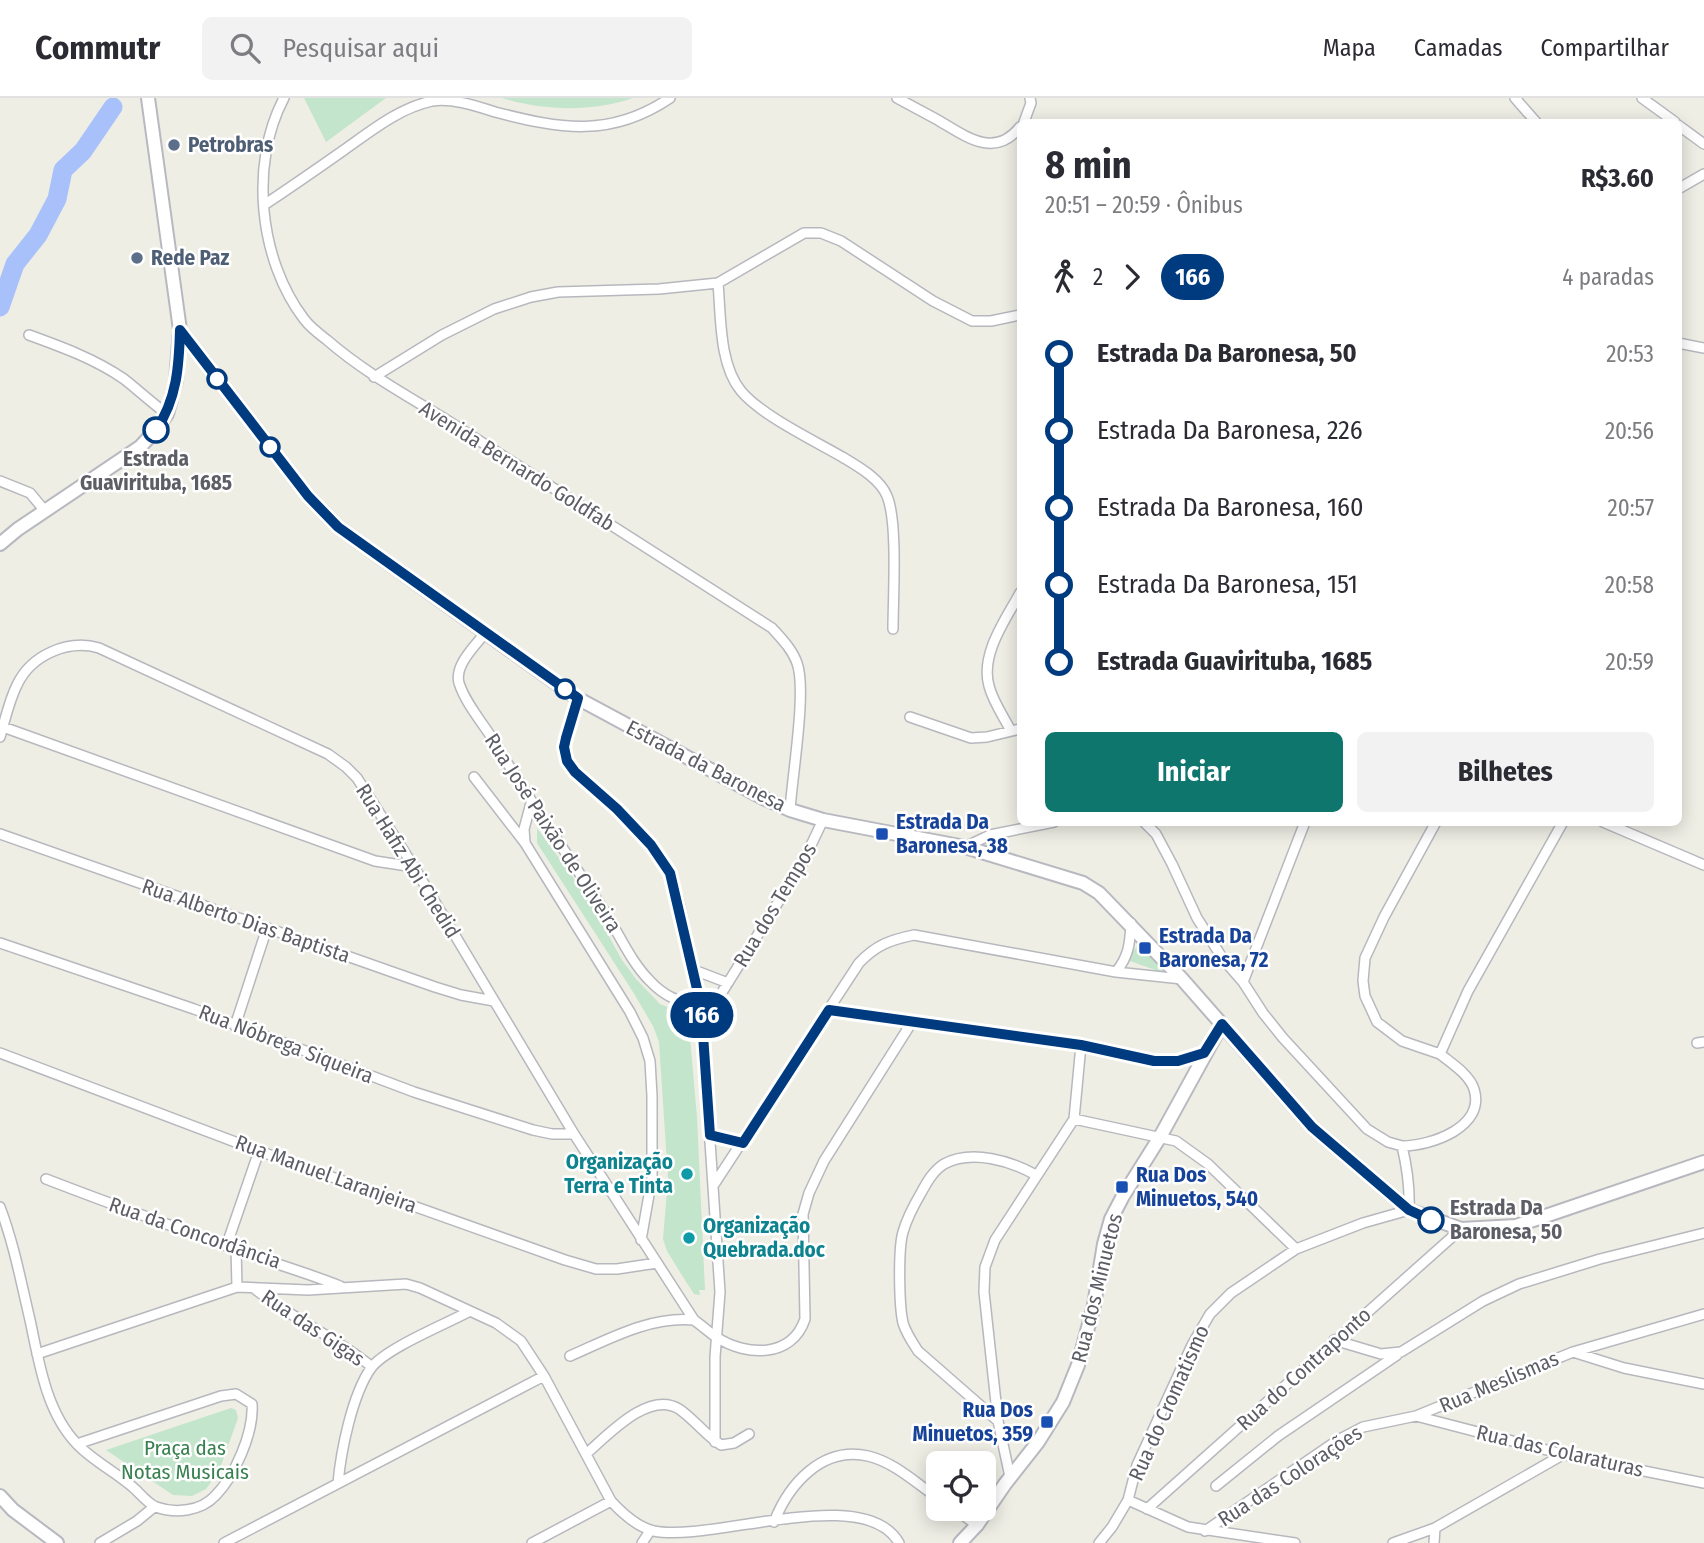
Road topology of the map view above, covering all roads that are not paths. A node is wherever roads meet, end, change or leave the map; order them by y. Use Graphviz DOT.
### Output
graph roads {
  1 [pos="148,98"];
  2 [pos="284,98"];
  3 [pos="670,98"];
  4 [pos="897,98"];
  5 [pos="1030,98"];
  6 [pos="1516,98"];
  7 [pos="1642,98"];
  8 [pos="1025,119"];
  9 [pos="1534,119"];
  10 [pos="1670,119"];
  11 [pos="1682,128"];
  12 [pos="1017,131"];
  13 [pos="1704,144"];
  14 [pos="1704,174"];
  15 [pos="1682,187"];
  16 [pos="264,205"];
  17 [pos="718,283"];
  18 [pos="1017,316"];
  19 [pos="180,330"];
  20 [pos="29,335"];
  21 [pos="1682,344"];
  22 [pos="1704,348"];
  23 [pos="374,377"];
  24 [pos="167,414"];
  25 [pos="0,481"];
  26 [pos="44,511"];
  27 [pos="0,544"];
  28 [pos="1017,599"];
  29 [pos="893,629"];
  30 [pos="486,632"];
  31 [pos="578,698"];
  32 [pos="910,717"];
  33 [pos="3,727"];
  34 [pos="1016,730"];
  35 [pos="0,737"];
  36 [pos="474,777"];
  37 [pos="531,803"];
  38 [pos="790,810"];
  39 [pos="823,820"];
  40 [pos="1035,826"];
  41 [pos="1147,826"];
  42 [pos="1303,826"];
  43 [pos="1434,826"];
  44 [pos="1561,826"];
  45 [pos="1612,826"];
  46 [pos="0,834"];
  47 [pos="525,843"];
  48 [pos="965,847"];
  49 [pos="1704,865"];
  50 [pos="414,867"];
  51 [pos="1130,923"];
  52 [pos="267,928"];
  53 [pos="0,943"];
  54 [pos="694,970"];
  55 [pos="1116,972"];
  56 [pos="1182,979"];
  57 [pos="1242,982"];
  58 [pos="729,983"];
  59 [pos="494,1002"];
  60 [pos="701,1006"];
  61 [pos="829,1010"];
  62 [pos="912,1021"];
  63 [pos="703,1024"];
  64 [pos="1222,1024"];
  65 [pos="235,1026"];
  66 [pos="1081,1045"];
  67 [pos="0,1053"];
  68 [pos="1204,1053"];
  69 [pos="1440,1054"];
  70 [pos="1074,1119"];
  71 [pos="573,1134"];
  72 [pos="710,1135"];
  73 [pos="1160,1137"];
  74 [pos="743,1143"];
  75 [pos="1402,1146"];
  76 [pos="259,1151"];
  77 [pos="1704,1162"];
  78 [pos="1037,1175"];
  79 [pos="46,1179"];
  80 [pos="713,1186"];
  81 [pos="0,1207"];
  82 [pos="1409,1210"];
  83 [pos="1461,1229"];
  84 [pos="1704,1233"];
  85 [pos="641,1240"];
  86 [pos="231,1246"];
  87 [pos="1296,1249"];
  88 [pos="657,1264"];
  89 [pos="237,1287"];
  90 [pos="344,1287"];
  91 [pos="254,1288"];
  92 [pos="470,1311"];
  93 [pos="1704,1314"];
  94 [pos="694,1320"];
  95 [pos="717,1338"];
  96 [pos="1334,1340"];
  97 [pos="1401,1352"];
  98 [pos="1573,1352"];
  99 [pos="37,1354"];
  100 [pos="570,1356"];
  101 [pos="372,1367"];
  102 [pos="544,1376"];
  103 [pos="1704,1384"];
  104 [pos="1416,1416"];
  105 [pos="998,1421"];
  106 [pos="749,1434"];
  107 [pos="715,1442"];
  108 [pos="77,1444"];
  109 [pos="586,1454"];
  110 [pos="1564,1454"];
  111 [pos="1010,1476"];
  112 [pos="338,1483"];
  113 [pos="1704,1483"];
  114 [pos="1216,1486"];
  115 [pos="926,1490"];
  116 [pos="0,1496"];
  117 [pos="1128,1500"];
  118 [pos="611,1501"];
  119 [pos="154,1507"];
  120 [pos="1147,1508"];
  121 [pos="971,1521"];
  122 [pos="774,1522"];
  123 [pos="977,1525"];
  124 [pos="1434,1528"];
  125 [pos="650,1531"];
  126 [pos="1205,1531"];
  127 [pos="57,1543"];
  128 [pos="100,1543"];
  129 [pos="224,1543"];
  130 [pos="532,1543"];
  131 [pos="642,1543"];
  132 [pos="900,1543"];
  133 [pos="960,1543"];
  134 [pos="1099,1543"];
  135 [pos="1295,1543"];
  136 [pos="1394,1543"];
  137 [pos="1434,1543"];
  1 -- 19 [label="main road"];
  2 -- 16 [label="street, Avenida Bernardo Goldfab"];
  3 -- 16 [label="street"];
  4 -- 12 [label="street"];
  5 -- 8 [label="street"];
  6 -- 9 [label="street"];
  7 -- 10 [label="street"];
  11 -- 13 [label="street"];
  14 -- 15 [label="street"];
  16 -- 23 [label="street, Avenida Bernardo Goldfab"];
  17 -- 18 [label="street"];
  17 -- 23 [label="street"];
  17 -- 29 [label="street"];
  19 -- 24 [label="main road"];
  19 -- 30 [label="main road, Estrada da Baronesa"];
  20 -- 24 [label="street"];
  21 -- 22 [label="street"];
  23 -- 38 [label="street, Avenida Bernardo Goldfab"];
  24 -- 26 [label="main road"];
  25 -- 26 [label="street"];
  26 -- 27 [label="main road"];
  28 -- 34 [label="street"];
  30 -- 31 [label="main road, Estrada da Baronesa"];
  30 -- 37 [label="street, Rua José Paixão de Oliveira"];
  31 -- 38 [label="main road, Estrada da Baronesa"];
  31 -- 54 [label="street"];
  32 -- 34 [label="street"];
  33 -- 35 [label="street, Rua Hafiz Abi Chedid"];
  33 -- 50 [label="street"];
  33 -- 50 [label="street, Rua Hafiz Abi Chedid"];
  36 -- 47 [label="street"];
  37 -- 47 [label="street"];
  37 -- 60 [label="street, Rua José Paixão de Oliveira"];
  38 -- 39 [label="main road, Estrada da Baronesa"];
  39 -- 48 [label="main road, Estrada da Baronesa"];
  39 -- 58 [label="street, Rua dos Tempos"];
  40 -- 48 [label="street"];
  41 -- 57 [label="street"];
  42 -- 57 [label="street"];
  43 -- 69 [label="street"];
  44 -- 69 [label="street"];
  45 -- 49 [label="street"];
  46 -- 52 [label="street, Rua Alberto Dias Baptista"];
  47 -- 85 [label="street"];
  48 -- 51 [label="main road, Estrada da Baronesa"];
  50 -- 59 [label="street, Rua Hafiz Abi Chedid"];
  51 -- 55 [label="street"];
  51 -- 56 [label="main road, Estrada da Baronesa"];
  52 -- 59 [label="street, Rua Alberto Dias Baptista"];
  52 -- 65 [label="street"];
  53 -- 65 [label="street, Rua Nóbrega Siqueira"];
  54 -- 58 [label="street"];
  54 -- 60 [label="street"];
  55 -- 56 [label="street"];
  55 -- 61 [label="street"];
  56 -- 64 [label="main road, Estrada da Baronesa"];
  57 -- 75 [label="street"];
  58 -- 63 [label="street, Rua dos Tempos"];
  59 -- 71 [label="street, Rua Hafiz Abi Chedid"];
  60 -- 63 [label="street"];
  61 -- 62 [label="street"];
  61 -- 74 [label="street"];
  62 -- 66 [label="street"];
  62 -- 95 [label="street"];
  63 -- 72 [label="street"];
  64 -- 68 [label="main road, Rua dos Minuetos"];
  64 -- 82 [label="main road, Estrada da Baronesa"];
  65 -- 71 [label="street, Rua Nóbrega Siqueira"];
  66 -- 68 [label="street"];
  66 -- 70 [label="street"];
  67 -- 76 [label="street, Rua Manuel Laranjeira"];
  68 -- 73 [label="main road, Rua dos Minuetos"];
  69 -- 75 [label="street"];
  70 -- 73 [label="street"];
  70 -- 78 [label="street"];
  71 -- 85 [label="street, Rua Hafiz Abi Chedid"];
  72 -- 74 [label="street"];
  72 -- 80 [label="street"];
  73 -- 87 [label="street"];
  73 -- 111 [label="main road, Rua dos Minuetos"];
  74 -- 80 [label="street"];
  75 -- 82 [label="street"];
  76 -- 86 [label="street"];
  76 -- 88 [label="street, Rua Manuel Laranjeira"];
  77 -- 83 [label="main road, Estrada da Baronesa"];
  78 -- 105 [label="street"];
  78 -- 105 [label="street"];
  79 -- 86 [label="street, Rua da Concordância"];
  80 -- 95 [label="street"];
  81 -- 99 [label="street"];
  82 -- 83 [label="main road, Estrada da Baronesa"];
  82 -- 87 [label="street, Rua do Cromatismo"];
  83 -- 96 [label="street, Rua do Contraponto"];
  84 -- 97 [label="street"];
  85 -- 88 [label="street, Rua Hafiz Abi Chedid"];
  86 -- 89 [label="street"];
  86 -- 90 [label="street, Rua da Concordância"];
  87 -- 117 [label="street, Rua do Cromatismo"];
  88 -- 94 [label="street, Rua Hafiz Abi Chedid"];
  89 -- 91 [label="street"];
  89 -- 99 [label="street"];
  90 -- 91 [label="street"];
  90 -- 92 [label="street"];
  91 -- 101 [label="street, Rua das Gigas"];
  92 -- 101 [label="street"];
  92 -- 102 [label="street"];
  93 -- 98 [label="street"];
  94 -- 95 [label="street, Rua Hafiz Abi Chedid"];
  94 -- 100 [label="street"];
  95 -- 107 [label="street"];
  96 -- 97 [label="street"];
  96 -- 120 [label="street, Rua do Contraponto"];
  97 -- 114 [label="street"];
  98 -- 103 [label="street, Rua Meslismas"];
  98 -- 104 [label="street, Rua Meslismas"];
  99 -- 108 [label="street"];
  101 -- 112 [label="street"];
  102 -- 109 [label="street"];
  102 -- 112 [label="street"];
  104 -- 110 [label="street, Rua das Colaraturas"];
  104 -- 126 [label="street, Rua das Colorações"];
  105 -- 111 [label="street"];
  106 -- 107 [label="street"];
  107 -- 109 [label="street"];
  108 -- 119 [label="street"];
  108 -- 119 [label="street"];
  109 -- 118 [label="street"];
  110 -- 113 [label="street, Rua das Colaraturas"];
  110 -- 124 [label="street"];
  111 -- 123 [label="main road, Rua dos Minuetos"];
  112 -- 129 [label="street"];
  115 -- 122 [label="street"];
  116 -- 127 [label="main road"];
  117 -- 120 [label="street"];
  117 -- 134 [label="street, Rua do Cromatismo"];
  118 -- 125 [label="street"];
  118 -- 130 [label="street"];
  119 -- 128 [label="street"];
  120 -- 126 [label="street"];
  121 -- 123 [label="street"];
  122 -- 125 [label="street"];
  122 -- 132 [label="street"];
  123 -- 133 [label="main road, Rua dos Minuetos"];
  124 -- 136 [label="street"];
  124 -- 137 [label="street"];
  125 -- 131 [label="street"];
  126 -- 135 [label="street"];
}
